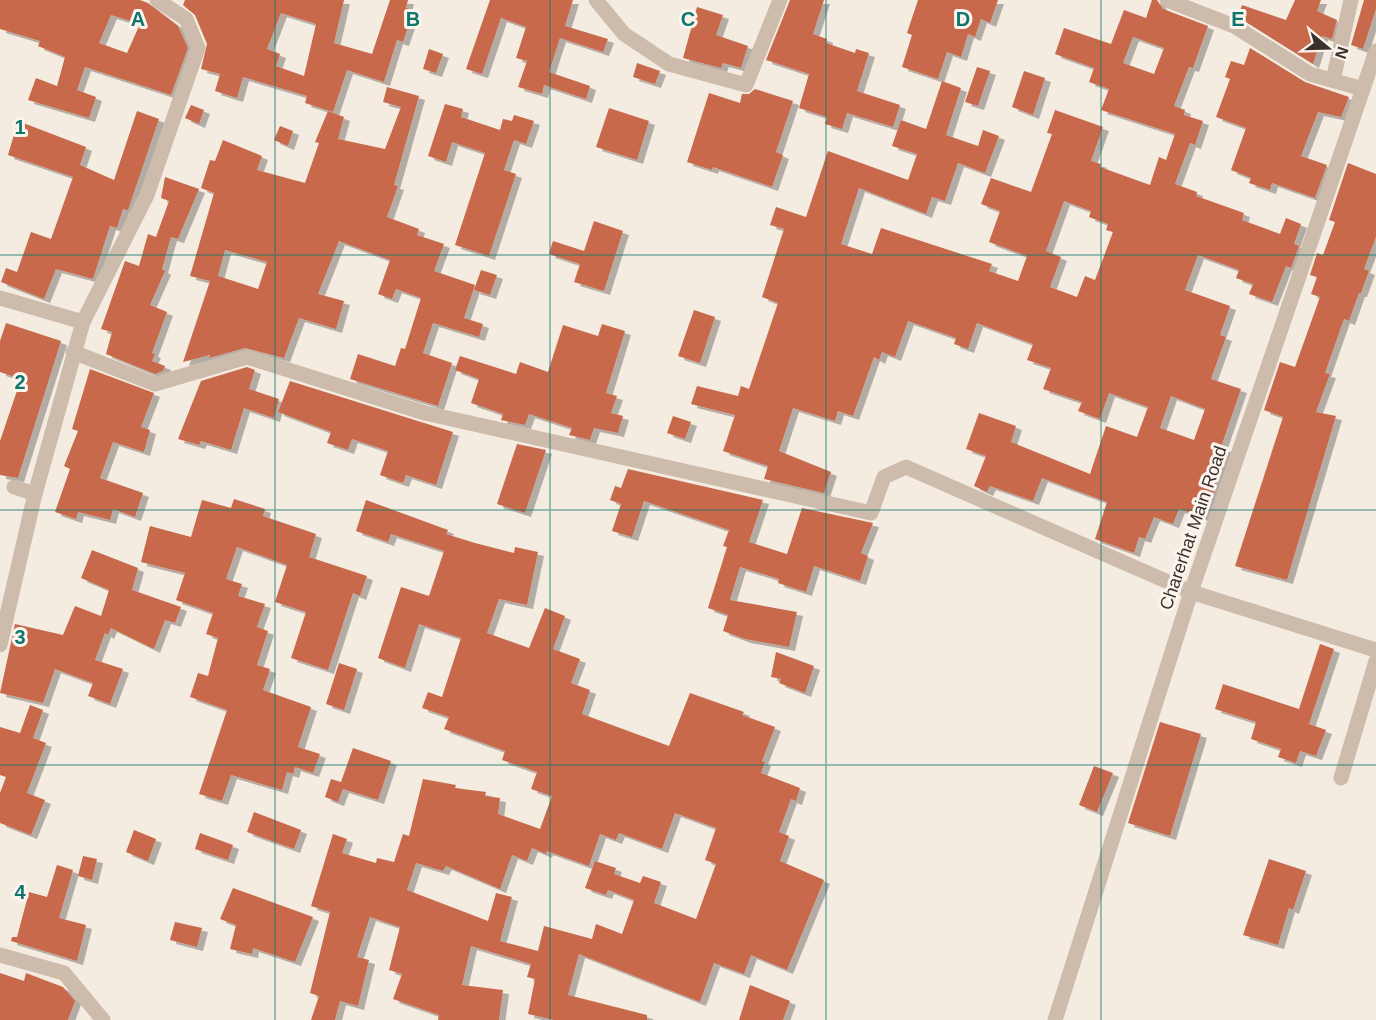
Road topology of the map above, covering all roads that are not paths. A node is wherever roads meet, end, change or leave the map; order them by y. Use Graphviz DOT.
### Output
graph roads {
  1 [pos="157,0"];
  2 [pos="596,0"];
  3 [pos="780,0"];
  4 [pos="1167,0"];
  5 [pos="1351,0"];
  6 [pos="1376,51"];
  7 [pos="1333,80"];
  8 [pos="1363,89"];
  9 [pos="0,298"];
  10 [pos="82,322"];
  11 [pos="73,352"];
  12 [pos="14,487"];
  13 [pos="35,494"];
  14 [pos="1191,592"];
  15 [pos="0,642"];
  16 [pos="1376,650"];
  17 [pos="1376,661"];
  18 [pos="1341,778"];
  19 [pos="0,955"];
  20 [pos="103,1020"];
  21 [pos="1055,1020"];
  1 -- 10 [label="street"];
  2 -- 3 [label="street"];
  4 -- 7 [label="street"];
  5 -- 7 [label="street"];
  6 -- 8 [label="street, Charerhat Main Road"];
  7 -- 8 [label="street"];
  8 -- 14 [label="street, Charerhat Main Road"];
  9 -- 10 [label="street"];
  10 -- 11 [label="street"];
  11 -- 13 [label="street"];
  11 -- 14 [label="street"];
  12 -- 13 [label="street"];
  13 -- 15 [label="street"];
  14 -- 16 [label="street"];
  14 -- 21 [label="street, Charerhat Main Road"];
  17 -- 18 [label="street"];
  19 -- 20 [label="street"];
}
